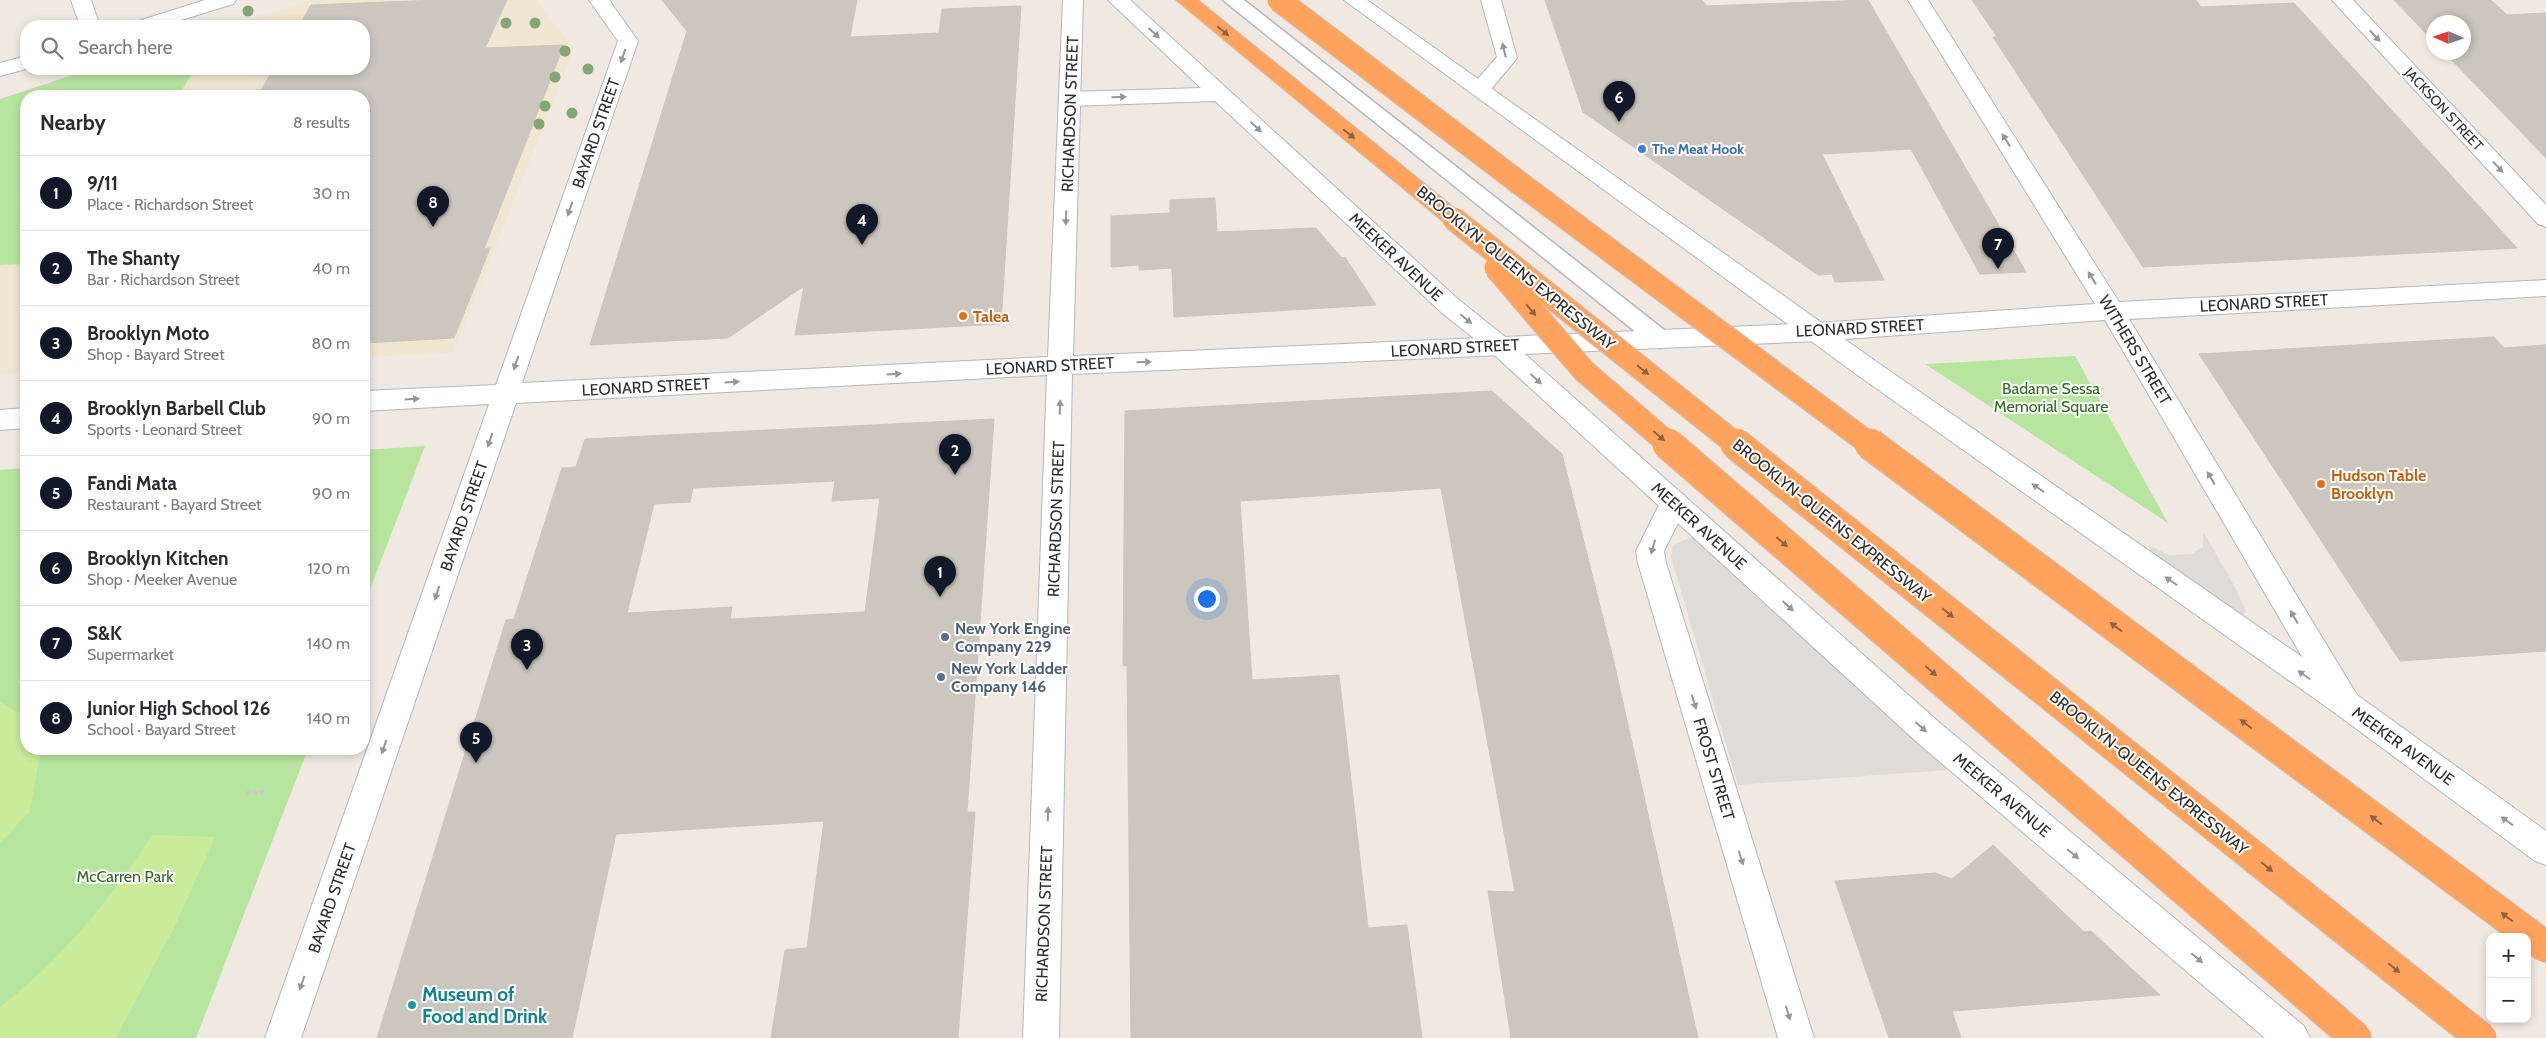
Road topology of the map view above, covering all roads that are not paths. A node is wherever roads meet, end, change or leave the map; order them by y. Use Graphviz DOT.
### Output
graph roads {
  1 [pos="81,0"];
  2 [pos="226,0"];
  3 [pos="599,0"];
  4 [pos="1073,0"];
  5 [pos="1118,0"];
  6 [pos="1186,0"];
  7 [pos="1232,0"];
  8 [pos="1279,0"];
  9 [pos="1354,0"];
  10 [pos="1491,0"];
  11 [pos="1918,0"];
  12 [pos="2342,0"];
  13 [pos="88,20"];
  14 [pos="161,20"];
  15 [pos="20,64"];
  16 [pos="0,70"];
  17 [pos="1480,89"];
  18 [pos="1220,94"];
  19 [pos="1070,99"];
  20 [pos="2546,219"];
  21 [pos="1454,220"];
  22 [pos="2546,288"];
  23 [pos="2112,311"];
  24 [pos="1818,332"];
  25 [pos="1660,339"];
  26 [pos="1500,346"];
  27 [pos="1060,365"];
  28 [pos="506,394"];
  29 [pos="370,401"];
  30 [pos="20,418"];
  31 [pos="0,420"];
  32 [pos="1674,503"];
  33 [pos="2346,704"];
  34 [pos="2546,850"];
  35 [pos="2546,946"];
  36 [pos="283,1038"];
  37 [pos="1041,1038"];
  38 [pos="1796,1038"];
  39 [pos="2292,1038"];
  40 [pos="2356,1038"];
  41 [pos="2481,1038"];
  1 -- 13 [label="street"];
  2 -- 14 [label="street"];
  3 -- 28 [label="street, BAYARD STREET, one-way"];
  4 -- 19 [label="street, RICHARDSON STREET"];
  5 -- 18 [label="street, MEEKER AVENUE, one-way"];
  6 -- 21 [label="highway, BROOKLYN-QUEENS EXPRESSWAY, one-way"];
  7 -- 25 [label="lane"];
  35 -- 8 [label="highway, one-way, bridge"];
  9 -- 17 [label="street, MEEKER AVENUE"];
  17 -- 10 [label="street, one-way"];
  23 -- 11 [label="street, WITHERS STREET, one-way"];
  12 -- 20 [label="street, JACKSON STREET, one-way"];
  15 -- 16 [label="street"];
  17 -- 24 [label="street, MEEKER AVENUE"];
  19 -- 18 [label="street, one-way"];
  18 -- 26 [label="street, MEEKER AVENUE, one-way"];
  19 -- 27 [label="street, RICHARDSON STREET, one-way"];
  21 -- 40 [label="highway, one-way, bridge"];
  21 -- 41 [label="highway, BROOKLYN-QUEENS EXPRESSWAY, one-way, bridge"];
  22 -- 23 [label="street, LEONARD STREET"];
  23 -- 24 [label="street, LEONARD STREET"];
  33 -- 23 [label="street, WITHERS STREET, one-way"];
  24 -- 25 [label="street, LEONARD STREET"];
  33 -- 24 [label="street, MEEKER AVENUE, one-way"];
  25 -- 26 [label="street, LEONARD STREET"];
  27 -- 26 [label="street, LEONARD STREET, one-way"];
  26 -- 32 [label="street, MEEKER AVENUE, one-way"];
  28 -- 27 [label="street, LEONARD STREET, one-way"];
  37 -- 27 [label="street, RICHARDSON STREET, one-way"];
  29 -- 28 [label="street, LEONARD STREET, one-way"];
  28 -- 36 [label="street, BAYARD STREET, one-way"];
  30 -- 31 [label="street"];
  32 -- 38 [label="street, FROST STREET, one-way"];
  32 -- 39 [label="street, MEEKER AVENUE, one-way"];
  34 -- 33 [label="street, MEEKER AVENUE, one-way"];
}
